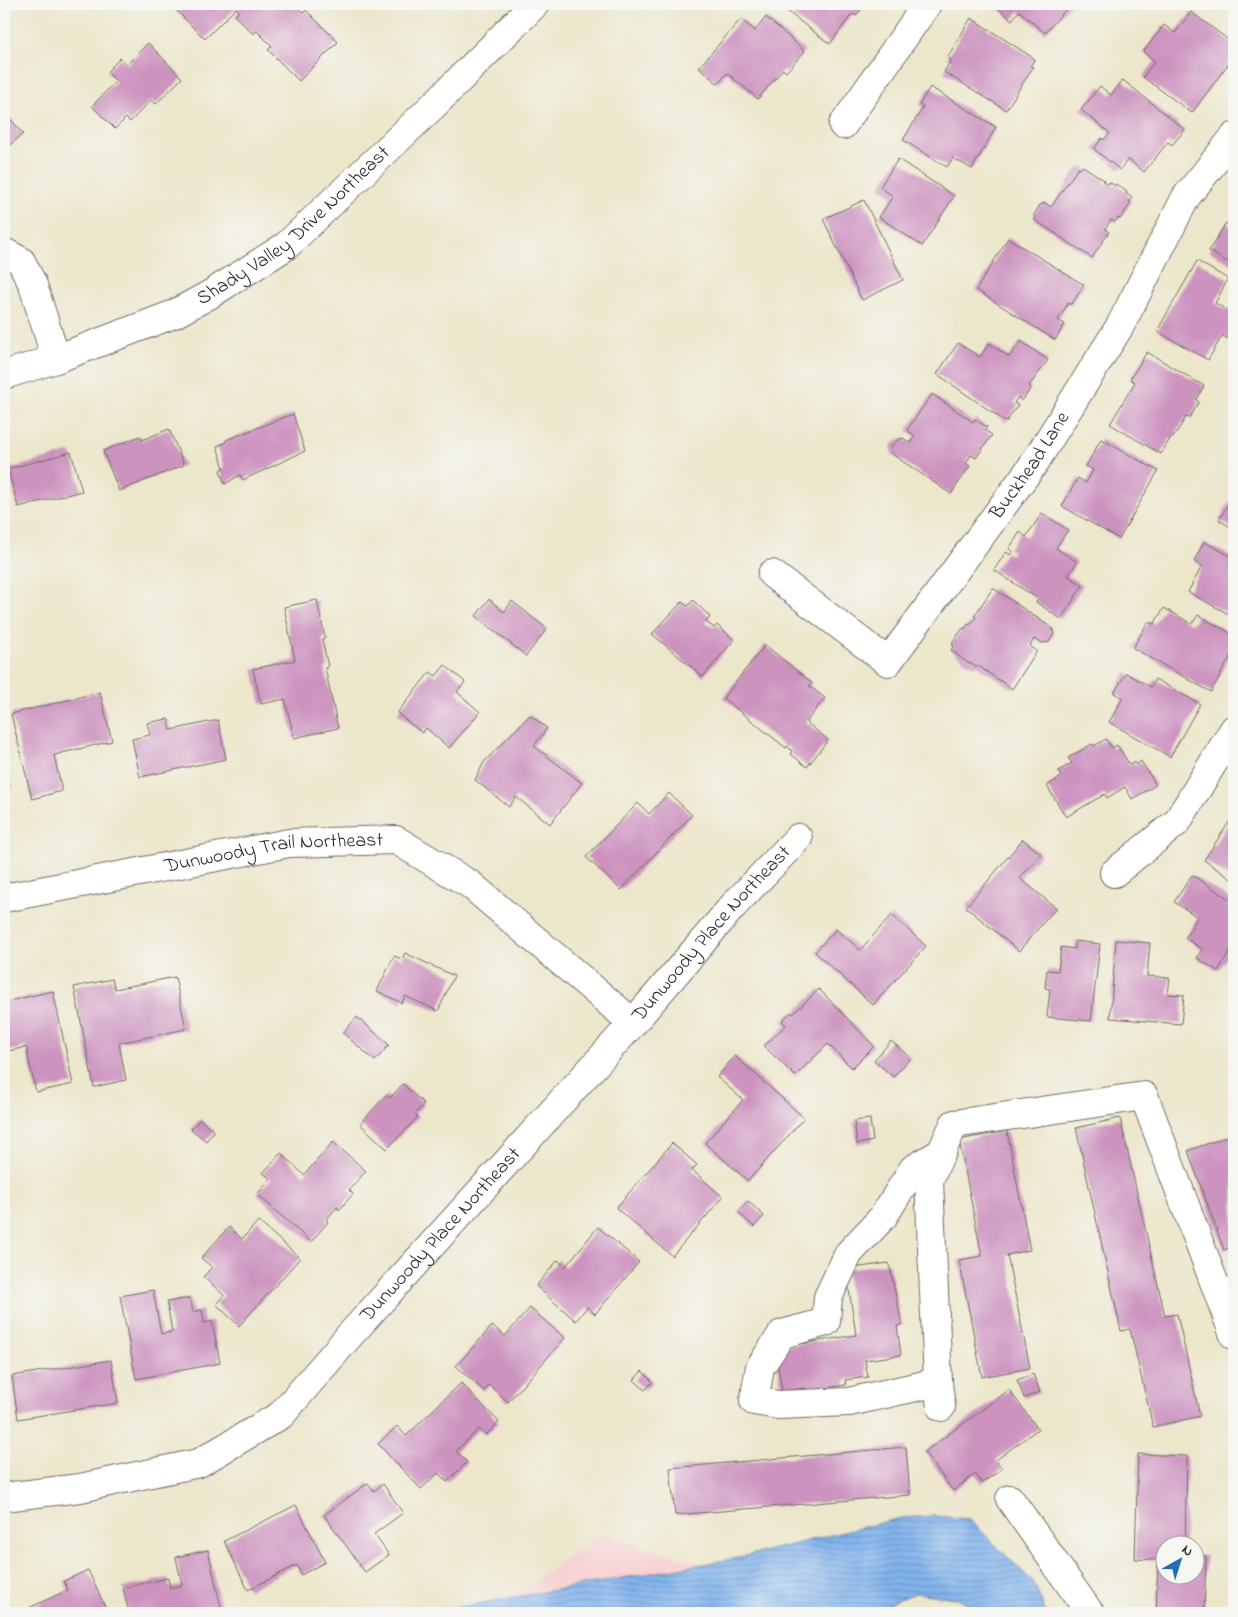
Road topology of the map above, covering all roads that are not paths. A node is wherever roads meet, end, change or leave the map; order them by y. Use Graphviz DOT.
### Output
graph roads {
  1 [pos="535,4"];
  2 [pos="927,4"];
  3 [pos="844,125"];
  4 [pos="1234,137"];
  5 [pos="4,252"];
  6 [pos="56,358"];
  7 [pos="4,375"];
  8 [pos="772,574"];
  9 [pos="1234,729"];
  10 [pos="798,838"];
  11 [pos="1114,873"];
  12 [pos="4,898"];
  13 [pos="633,1023"];
  14 [pos="942,1152"];
  15 [pos="1234,1335"];
  16 [pos="4,1497"];
  17 [pos="1010,1499"];
  18 [pos="1090,1613"];
  1 -- 6 [label="street, Shady Valley Drive Northeast"];
  2 -- 3 [label="street"];
  4 -- 8 [label="street, Buckhead Lane"];
  5 -- 6 [label="street"];
  6 -- 7 [label="street, Shady Valley Drive Northeast"];
  9 -- 11 [label="street"];
  10 -- 13 [label="street, Dunwoody Place Northeast"];
  12 -- 13 [label="street, Dunwoody Trail Northeast"];
  13 -- 16 [label="street, Dunwoody Place Northeast"];
  14 -- 14 [label="street"];
  14 -- 15 [label="street"];
  17 -- 18 [label="street"];
}
